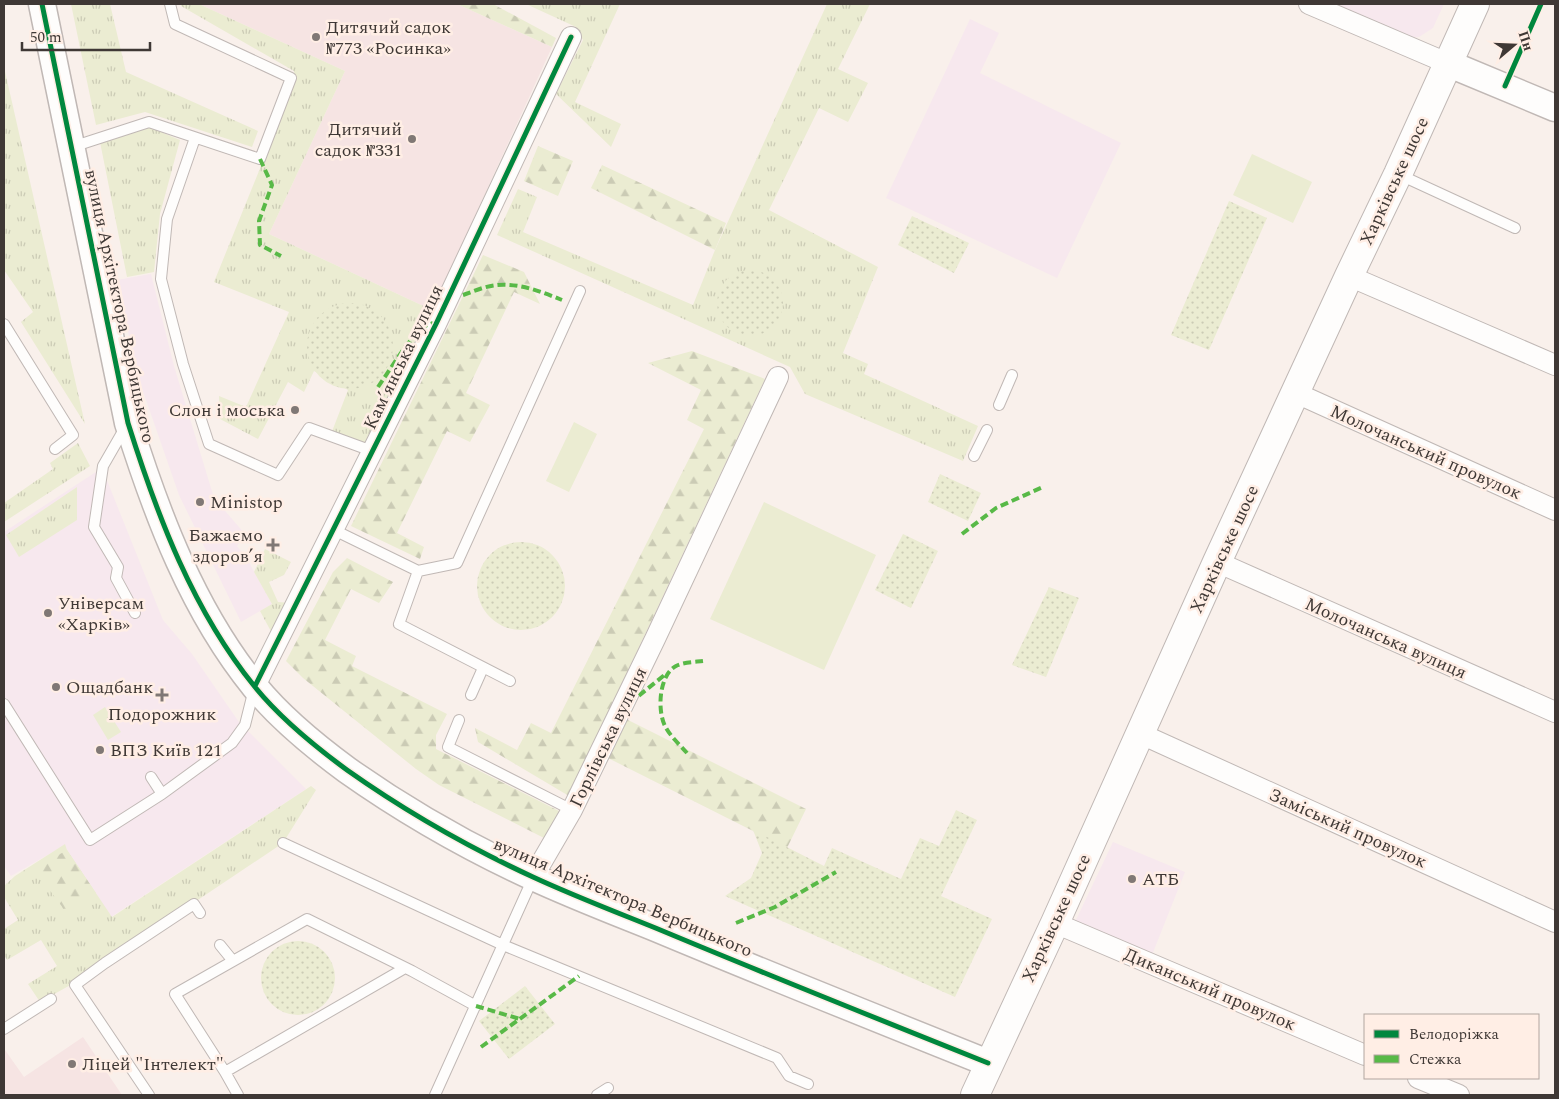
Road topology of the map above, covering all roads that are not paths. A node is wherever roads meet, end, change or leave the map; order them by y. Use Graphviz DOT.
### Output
graph roads {
  1 [pos="42,4"];
  2 [pos="170,4"];
  3 [pos="1309,4"];
  4 [pos="1475,4"];
  5 [pos="571,37"];
  6 [pos="1448,63"];
  7 [pos="1555,108"];
  8 [pos="195,138"];
  9 [pos="72,147"];
  10 [pos="1398,174"];
  11 [pos="1515,228"];
  12 [pos="1349,276"];
  13 [pos="580,291"];
  14 [pos="4,324"];
  15 [pos="8,338"];
  16 [pos="1555,365"];
  17 [pos="1012,375"];
  18 [pos="778,377"];
  19 [pos="1296,393"];
  20 [pos="999,405"];
  21 [pos="128,423"];
  22 [pos="987,430"];
  23 [pos="55,449"];
  24 [pos="372,451"];
  25 [pos="974,456"];
  26 [pos="1555,510"];
  27 [pos="334,530"];
  28 [pos="1218,562"];
  29 [pos="418,570"];
  30 [pos="135,613"];
  31 [pos="483,668"];
  32 [pos="510,681"];
  33 [pos="255,686"];
  34 [pos="471,695"];
  35 [pos="4,704"];
  36 [pos="1555,712"];
  37 [pos="459,720"];
  38 [pos="1141,734"];
  39 [pos="151,777"];
  40 [pos="162,794"];
  41 [pos="572,810"];
  42 [pos="283,843"];
  43 [pos="534,877"];
  44 [pos="200,913"];
  45 [pos="1555,922"];
  46 [pos="1055,923"];
  47 [pos="220,945"];
  48 [pos="503,945"];
  49 [pos="234,961"];
  50 [pos="405,968"];
  51 [pos="51,999"];
  52 [pos="476,1006"];
  53 [pos="4,1030"];
  54 [pos="1364,1055"];
  55 [pos="988,1063"];
  56 [pos="225,1072"];
  57 [pos="1420,1079"];
  58 [pos="808,1084"];
  59 [pos="608,1088"];
  60 [pos="980,1093"];
  61 [pos="149,1095"];
  62 [pos="238,1095"];
  63 [pos="435,1095"];
  64 [pos="597,1095"];
  65 [pos="1459,1095"];
  1 -- 9 [label="street, вулиця Архітектора Вербицького"];
  2 -- 8 [label="lane"];
  3 -- 6 [label="street"];
  4 -- 6 [label="main road, Харківське шосе"];
  5 -- 24 [label="street, Камʼянська вулиця"];
  6 -- 7 [label="street"];
  6 -- 10 [label="main road, Харківське шосе"];
  8 -- 9 [label="lane"];
  8 -- 24 [label="lane"];
  9 -- 21 [label="street, вулиця Архітектора Вербицького"];
  10 -- 11 [label="lane"];
  10 -- 12 [label="main road, Харківське шосе"];
  12 -- 16 [label="street"];
  12 -- 19 [label="main road, Харківське шосе"];
  13 -- 29 [label="lane"];
  14 -- 15 [label="lane"];
  15 -- 23 [label="lane"];
  17 -- 20 [label="lane"];
  18 -- 41 [label="street, Горлівська вулиця"];
  19 -- 26 [label="street, Молочанський провулок"];
  19 -- 28 [label="main road, Харківське шосе"];
  21 -- 30 [label="lane"];
  21 -- 33 [label="street, вулиця Архітектора Вербицького"];
  22 -- 25 [label="lane"];
  24 -- 27 [label="street, Камʼянська вулиця"];
  27 -- 29 [label="lane"];
  27 -- 33 [label="street, Камʼянська вулиця"];
  28 -- 36 [label="street, Молочанська вулиця"];
  28 -- 38 [label="main road, Харківське шосе"];
  29 -- 31 [label="lane"];
  31 -- 32 [label="lane"];
  31 -- 34 [label="lane"];
  33 -- 40 [label="lane"];
  33 -- 43 [label="street, вулиця Архітектора Вербицького"];
  35 -- 40 [label="lane"];
  37 -- 41 [label="lane"];
  38 -- 45 [label="street, Заміський провулок"];
  38 -- 46 [label="main road, Харківське шосе"];
  39 -- 40 [label="lane"];
  41 -- 43 [label="street, Горлівська вулиця"];
  42 -- 48 [label="lane"];
  43 -- 48 [label="lane, Горлівська вулиця"];
  43 -- 55 [label="street, вулиця Архітектора Вербицького"];
  44 -- 61 [label="lane"];
  46 -- 54 [label="street, Диканський провулок"];
  46 -- 55 [label="main road, Харківське шосе"];
  47 -- 49 [label="lane"];
  48 -- 52 [label="lane, Горлівська вулиця"];
  48 -- 58 [label="lane"];
  49 -- 50 [label="lane"];
  49 -- 56 [label="lane"];
  50 -- 52 [label="lane"];
  50 -- 56 [label="lane"];
  51 -- 53 [label="lane"];
  52 -- 63 [label="lane, Горлівська вулиця"];
  55 -- 60 [label="main road, Харківське шосе"];
  56 -- 62 [label="lane"];
  57 -- 65 [label="street"];
  59 -- 64 [label="lane"];
}
